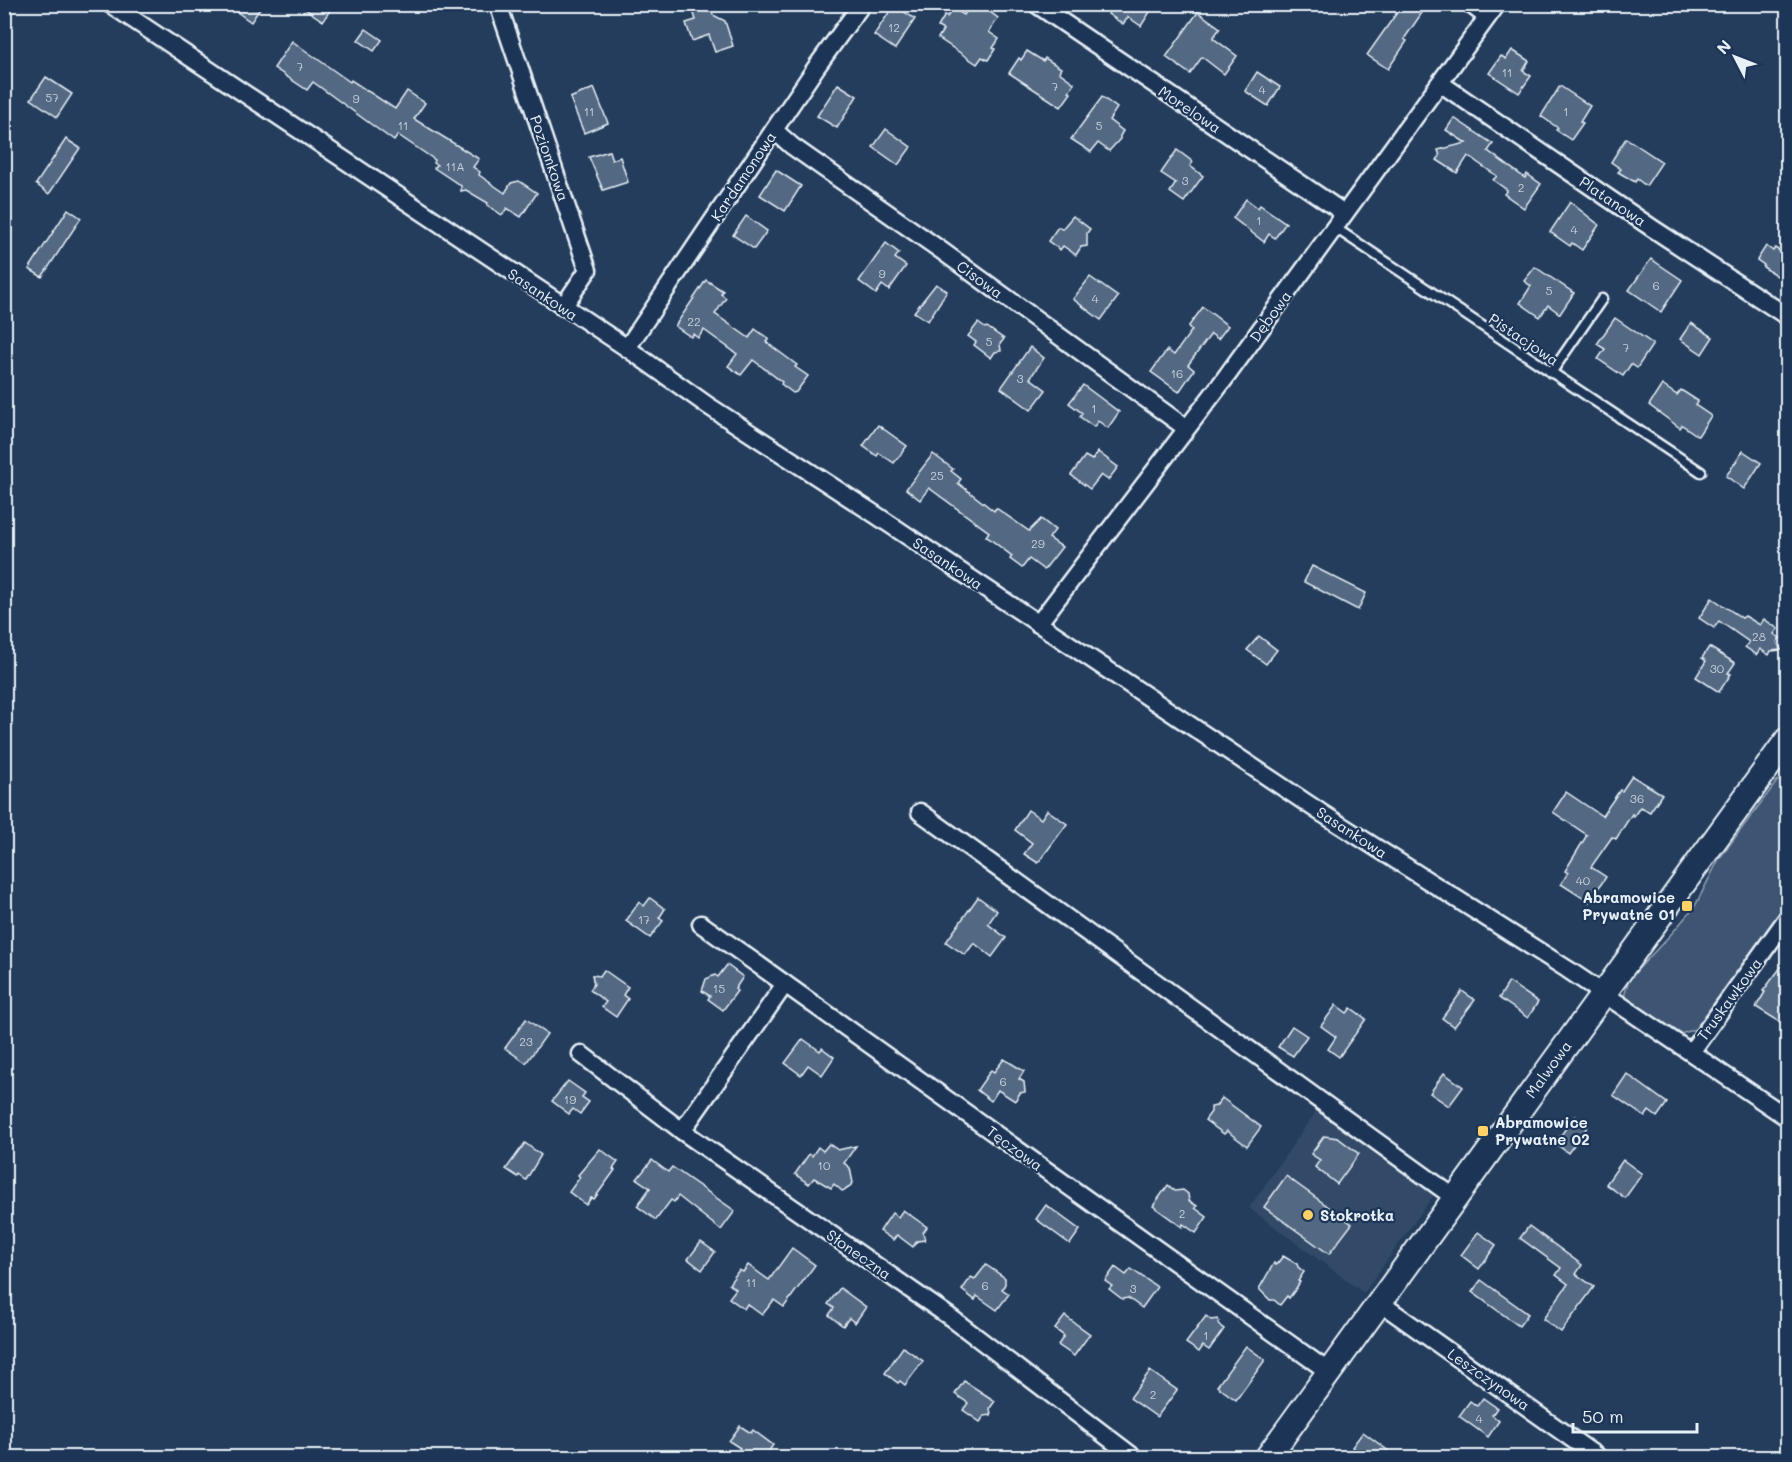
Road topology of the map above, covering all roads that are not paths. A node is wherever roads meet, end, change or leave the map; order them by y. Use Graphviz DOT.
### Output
graph roads {
  1 [pos="110,4"];
  2 [pos="498,4"];
  3 [pos="862,4"];
  4 [pos="1036,4"];
  5 [pos="1470,4"];
  6 [pos="1492,11"];
  7 [pos="1440,83"];
  8 [pos="774,130"];
  9 [pos="1344,213"];
  10 [pos="1334,227"];
  11 [pos="1602,299"];
  12 [pos="563,307"];
  13 [pos="1788,317"];
  14 [pos="627,348"];
  15 [pos="1551,373"];
  16 [pos="1186,428"];
  17 [pos="1701,472"];
  18 [pos="1038,624"];
  19 [pos="1788,739"];
  20 [pos="920,812"];
  21 [pos="1788,917"];
  22 [pos="701,924"];
  23 [pos="785,984"];
  24 [pos="1603,993"];
  25 [pos="1691,1052"];
  26 [pos="581,1054"];
  27 [pos="1788,1118"];
  28 [pos="682,1131"];
  29 [pos="1455,1198"];
  30 [pos="1380,1302"];
  31 [pos="1329,1372"];
  32 [pos="1135,1458"];
  33 [pos="1267,1458"];
  34 [pos="1599,1458"];
  1 -- 12 [label="street, Sasankowa"];
  2 -- 12 [label="street, Poziomkowa"];
  3 -- 8 [label="street, Kardamonowa"];
  4 -- 9 [label="street, Morelowa"];
  5 -- 6 [label="street"];
  6 -- 7 [label="street, Dębowa"];
  7 -- 9 [label="street, Dębowa"];
  7 -- 13 [label="street, Platanowa"];
  8 -- 14 [label="street, Kardamonowa"];
  8 -- 16 [label="street, Cisowa"];
  9 -- 10 [label="street, Dębowa"];
  10 -- 15 [label="lane, Pistacjowa"];
  10 -- 16 [label="street, Dębowa"];
  11 -- 15 [label="lane"];
  12 -- 14 [label="street, Sasankowa"];
  14 -- 18 [label="street, Sasankowa"];
  15 -- 17 [label="lane, Pistacjowa"];
  16 -- 18 [label="street, Dębowa"];
  18 -- 24 [label="street, Sasankowa"];
  19 -- 24 [label="street, Malwowa"];
  20 -- 29 [label="street"];
  21 -- 25 [label="street, Truskawkowa"];
  22 -- 23 [label="street, Tęczowa"];
  23 -- 28 [label="street"];
  23 -- 31 [label="street, Tęczowa"];
  24 -- 25 [label="street, Sasankowa"];
  24 -- 29 [label="street, Malwowa"];
  25 -- 27 [label="street, Sasankowa"];
  26 -- 28 [label="street, Słoneczna"];
  28 -- 32 [label="street, Słoneczna"];
  29 -- 30 [label="street, Malwowa"];
  30 -- 31 [label="street, Malwowa"];
  30 -- 34 [label="street, Leszczynowa"];
  31 -- 33 [label="street, Malwowa"];
}
